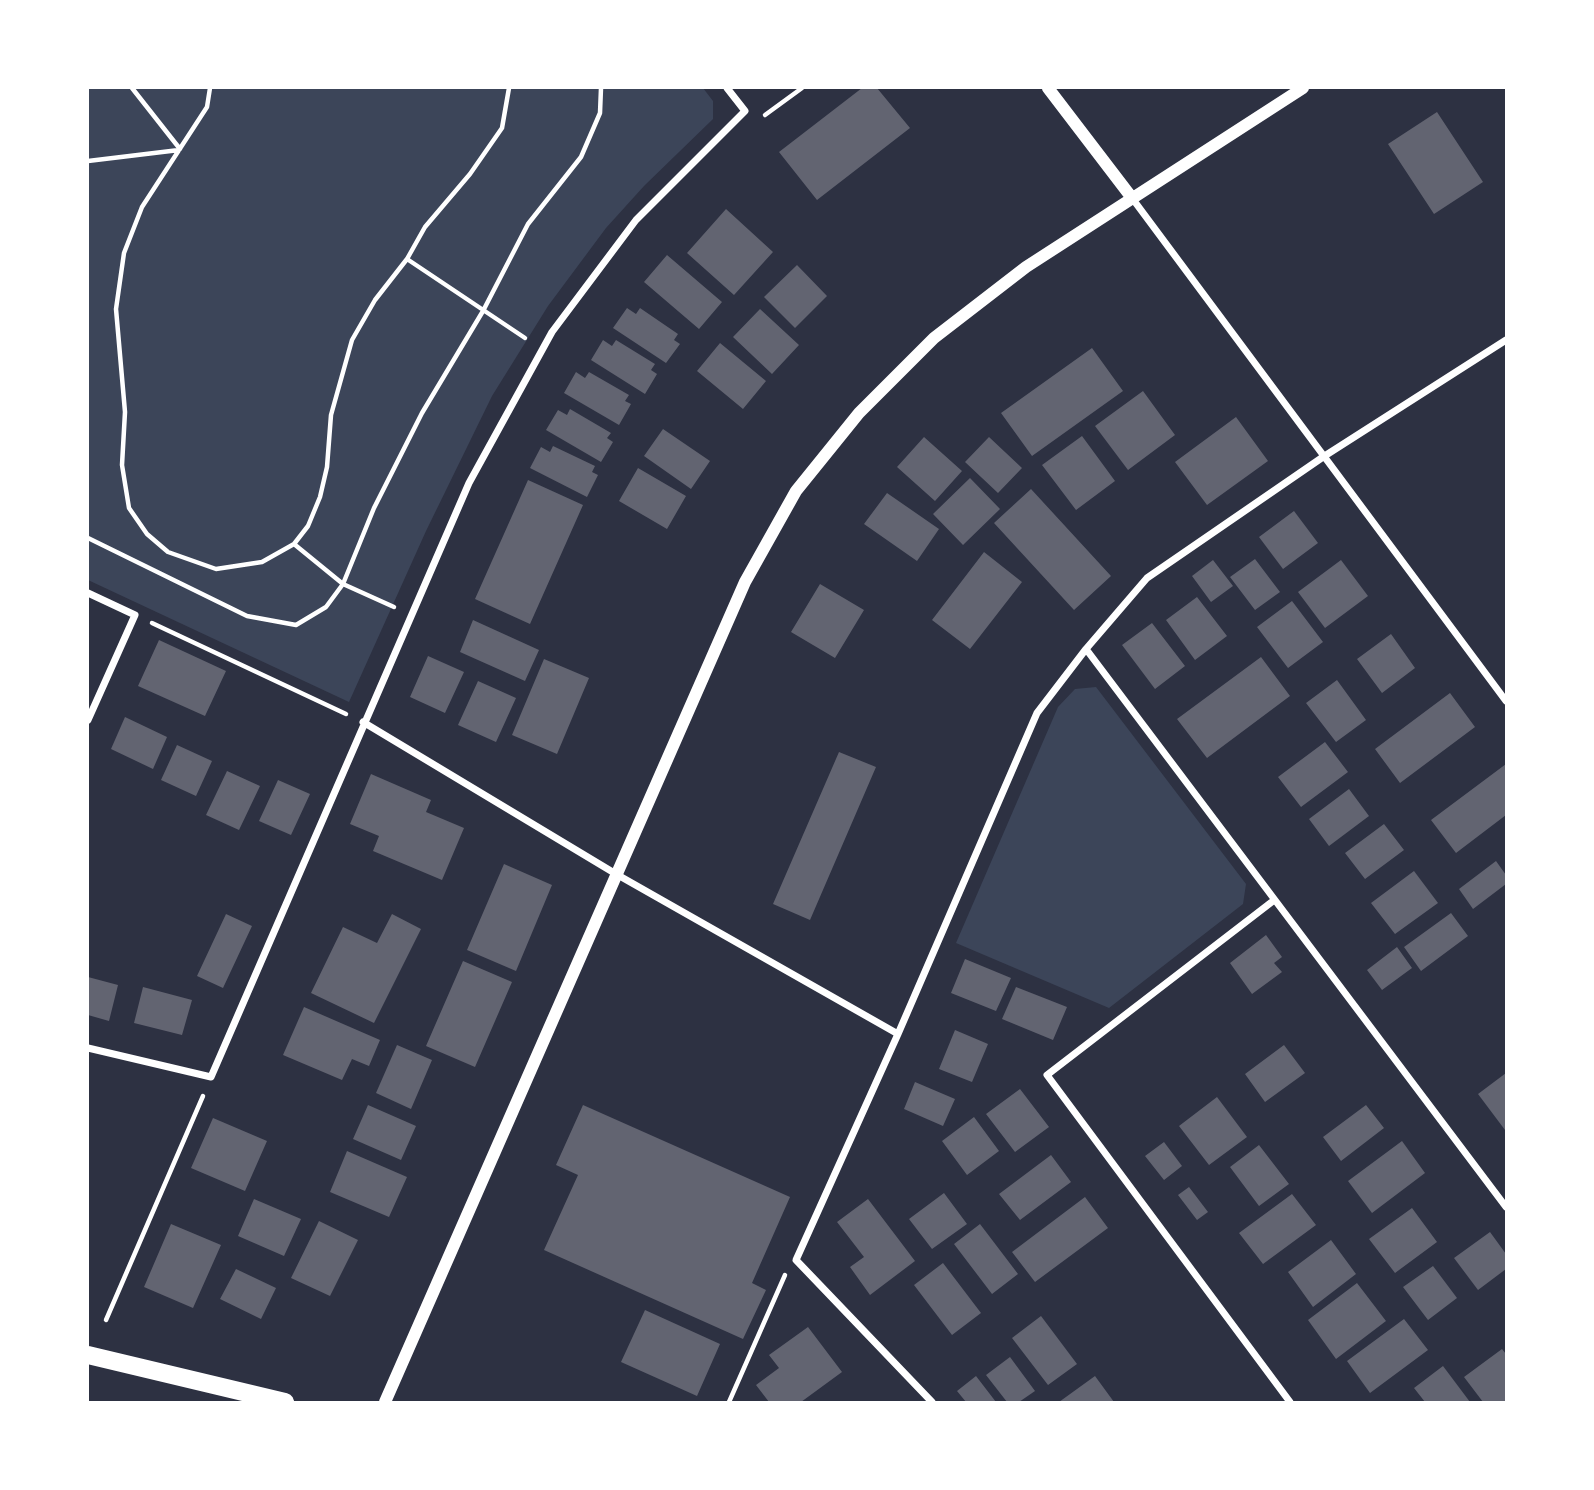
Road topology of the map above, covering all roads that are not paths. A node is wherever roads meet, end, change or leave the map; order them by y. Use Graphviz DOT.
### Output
graph roads {
  1 [pos="727,88"];
  2 [pos="1048,88"];
  3 [pos="1303,88"];
  4 [pos="1132,198"];
  5 [pos="1507,340"];
  6 [pos="1323,457"];
  7 [pos="88,593"];
  8 [pos="1086,649"];
  9 [pos="1507,701"];
  10 [pos="88,720"];
  11 [pos="363,722"];
  12 [pos="616,874"];
  13 [pos="1273,901"];
  14 [pos="898,1034"];
  15 [pos="88,1048"];
  16 [pos="1507,1208"];
  17 [pos="88,1355"];
  18 [pos="285,1402"];
  19 [pos="385,1402"];
  20 [pos="932,1402"];
  21 [pos="1290,1402"];
  1 -- 11 [label="street"];
  2 -- 4 [label="street"];
  3 -- 4 [label="street"];
  4 -- 6 [label="street"];
  4 -- 12 [label="street"];
  5 -- 6 [label="street"];
  6 -- 8 [label="street"];
  6 -- 9 [label="street"];
  7 -- 10 [label="street"];
  8 -- 13 [label="street"];
  8 -- 14 [label="street"];
  11 -- 12 [label="street"];
  11 -- 15 [label="street"];
  12 -- 14 [label="street"];
  12 -- 19 [label="street"];
  13 -- 16 [label="street"];
  13 -- 21 [label="street"];
  14 -- 20 [label="street"];
  17 -- 18 [label="main road"];
}
